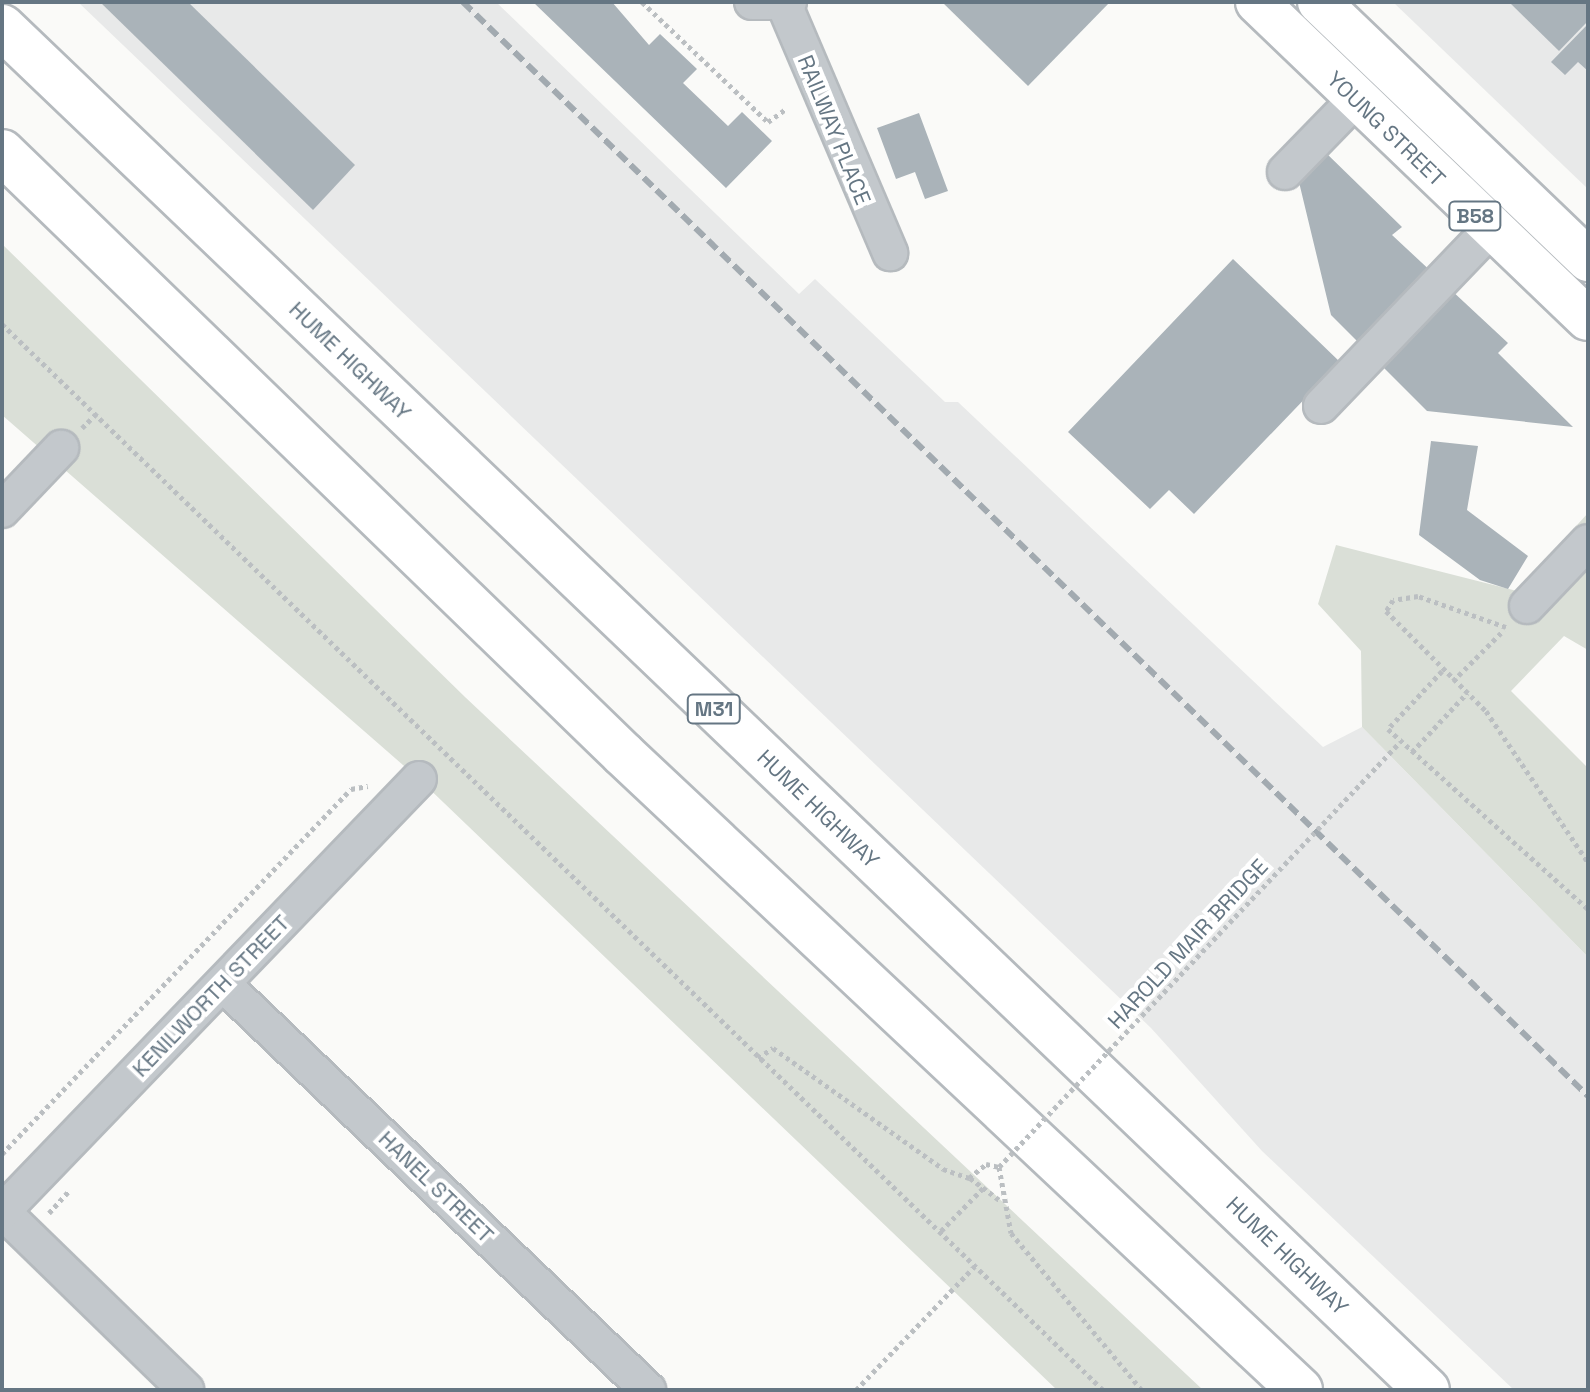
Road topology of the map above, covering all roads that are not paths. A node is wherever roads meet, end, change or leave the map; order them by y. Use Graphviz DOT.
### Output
graph roads {
  1 [pos="1257,2"];
  2 [pos="1319,2"];
  3 [pos="775,3"];
  4 [pos="2,27"];
  5 [pos="1355,100"];
  6 [pos="2,152"];
  7 [pos="1486,164"];
  8 [pos="1285,172"];
  9 [pos="1490,230"];
  10 [pos="890,253"];
  11 [pos="1588,260"];
  12 [pos="1588,319"];
  13 [pos="1321,406"];
  14 [pos="61,448"];
  15 [pos="2,510"];
  16 [pos="1588,542"];
  17 [pos="1515,618"];
  18 [pos="419,779"];
  19 [pos="223,984"];
  20 [pos="2,1212"];
  21 [pos="186,1390"];
  22 [pos="648,1390"];
  23 [pos="1300,1390"];
  24 [pos="1427,1390"];
  1 -- 5 [label="main road, YOUNG STREET / B58"];
  2 -- 7 [label="main road, YOUNG STREET / B58"];
  3 -- 10 [label="street, RAILWAY PLACE"];
  4 -- 24 [label="highway, HUME HIGHWAY / M31"];
  5 -- 8 [label="street"];
  5 -- 9 [label="main road, YOUNG STREET / B58"];
  6 -- 23 [label="highway"];
  7 -- 9 [label="street"];
  7 -- 11 [label="main road, YOUNG STREET / B58"];
  9 -- 12 [label="main road, YOUNG STREET / B58"];
  9 -- 13 [label="street"];
  14 -- 15 [label="street"];
  16 -- 17 [label="street"];
  18 -- 19 [label="street, KENILWORTH STREET"];
  19 -- 20 [label="street, KENILWORTH STREET"];
  19 -- 22 [label="street, HANEL STREET"];
  20 -- 21 [label="street"];
}
